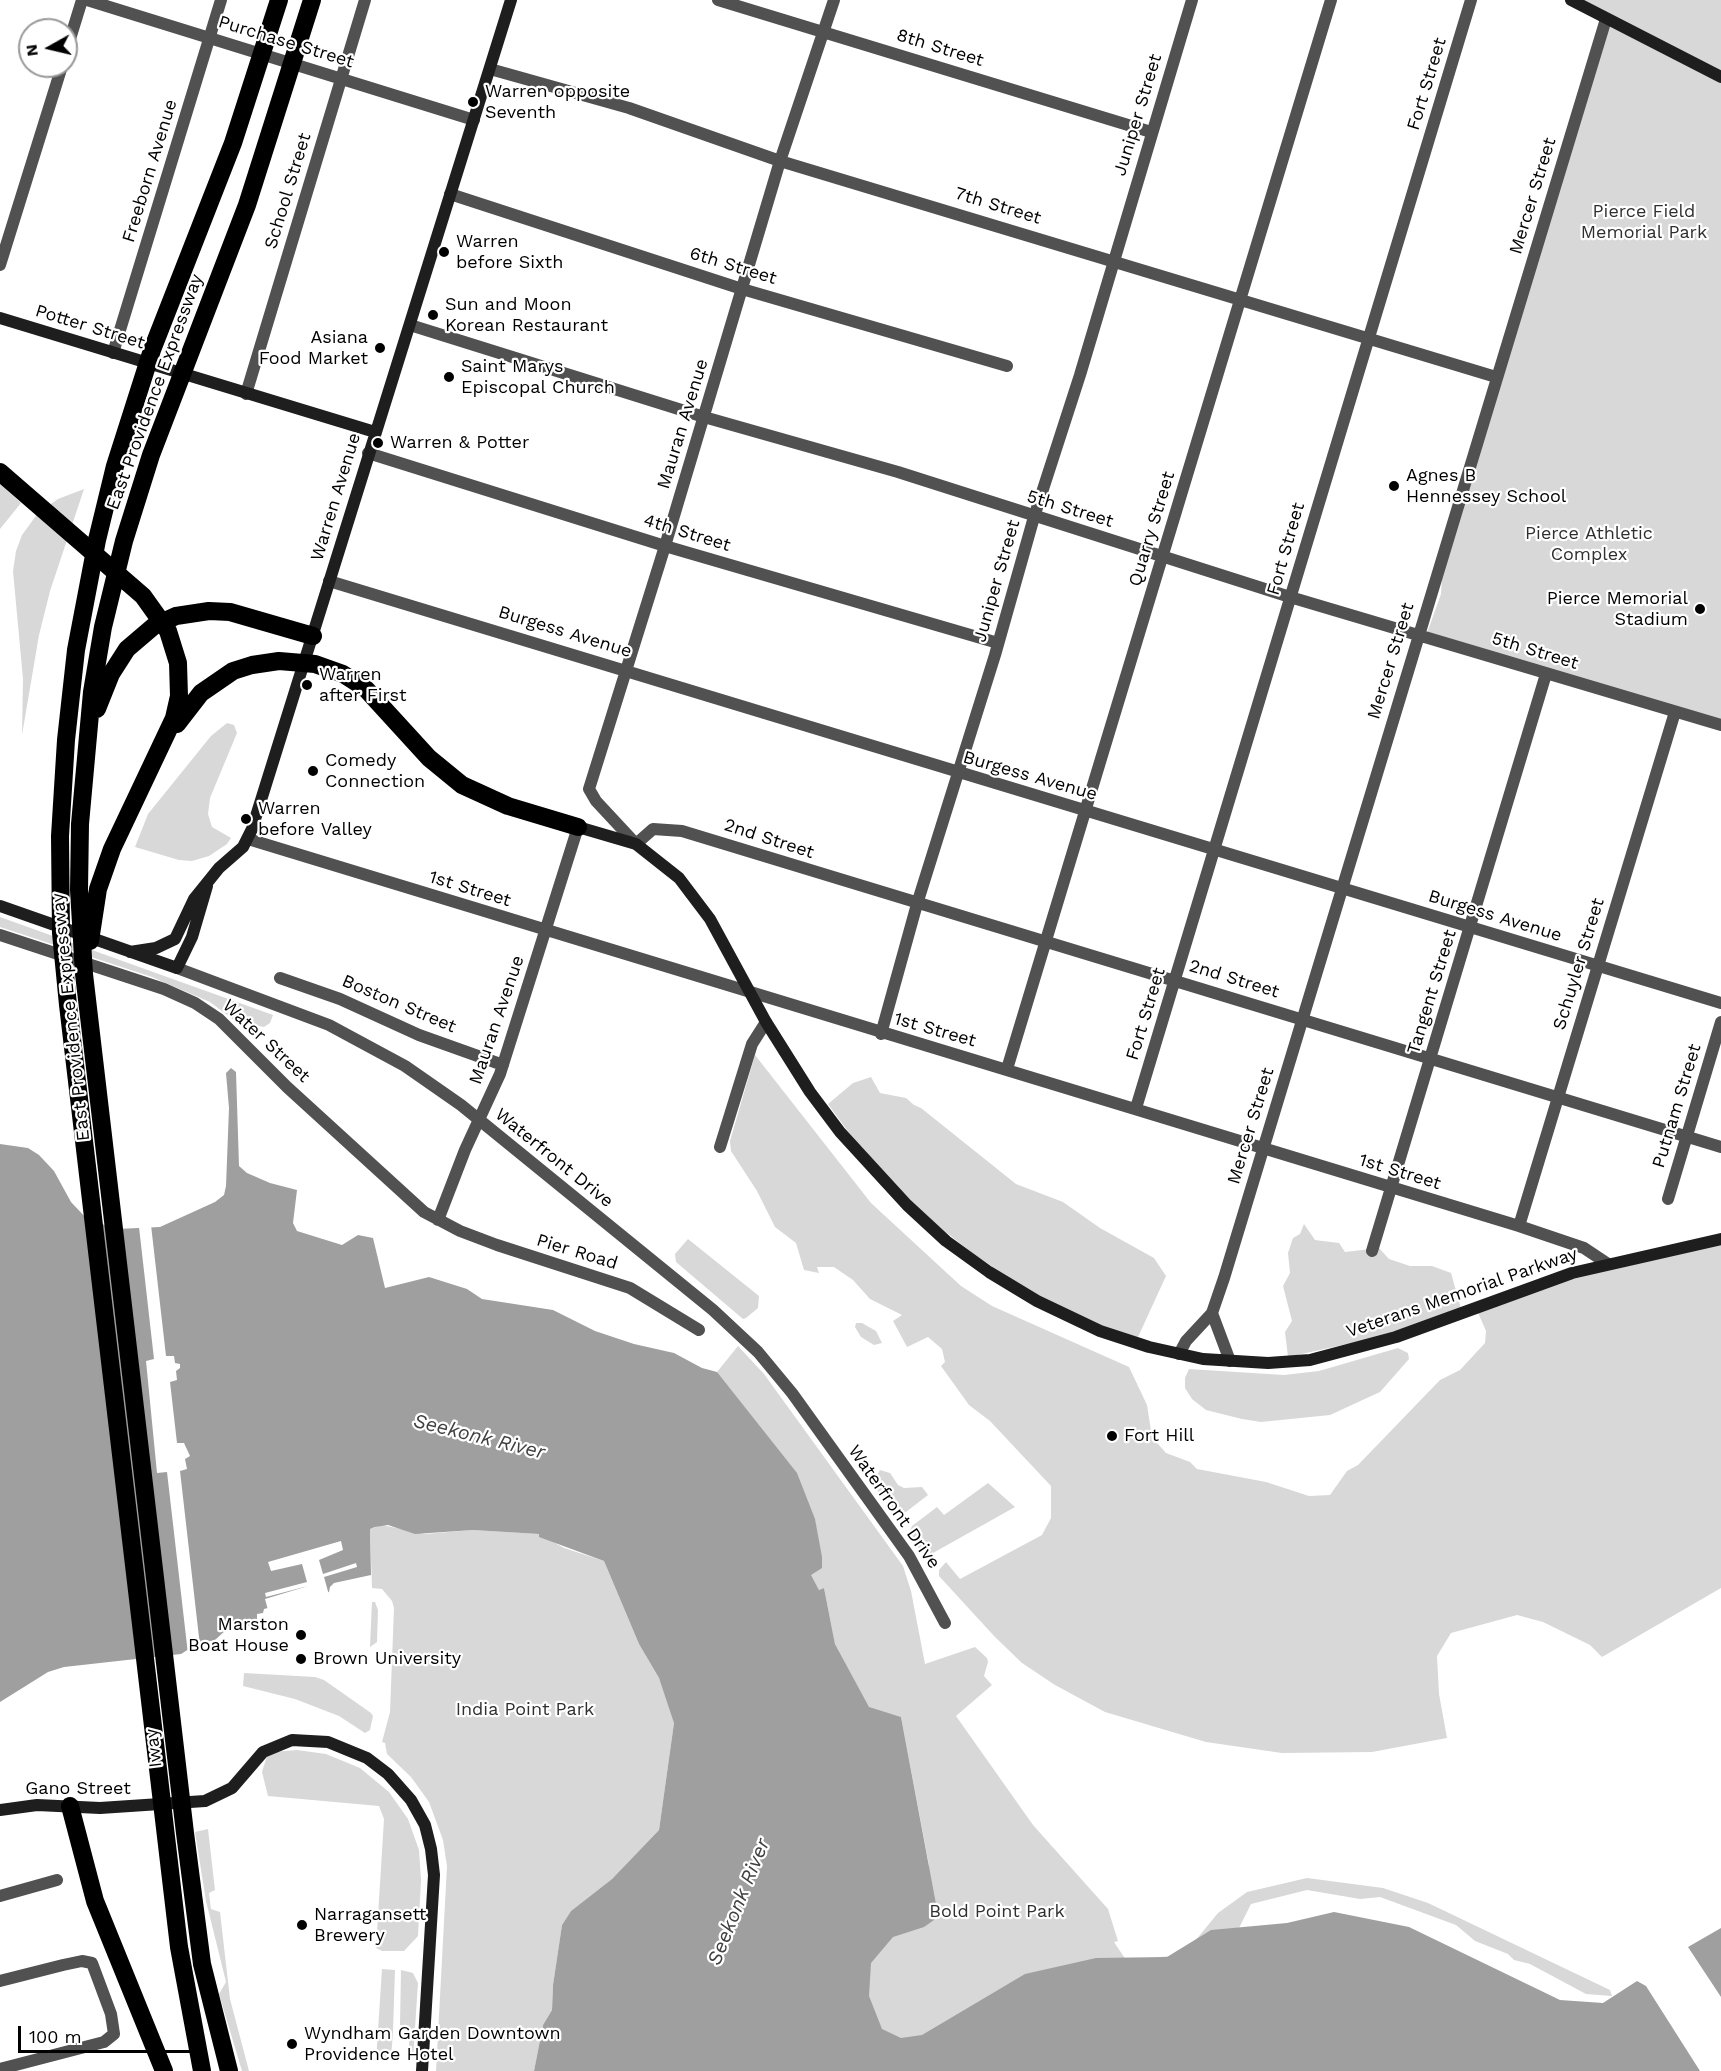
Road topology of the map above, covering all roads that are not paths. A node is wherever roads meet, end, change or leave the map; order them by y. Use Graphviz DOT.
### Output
graph roads {
  1 [pos="82,0"];
  2 [pos="87,0"];
  3 [pos="222,0"];
  4 [pos="279,0"];
  5 [pos="312,0"];
  6 [pos="365,0"];
  7 [pos="511,0"];
  8 [pos="718,0"];
  9 [pos="834,0"];
  10 [pos="1331,0"];
  11 [pos="1471,0"];
  12 [pos="1571,0"];
  13 [pos="1188,1"];
  14 [pos="76,18"];
  15 [pos="1606,19"];
  16 [pos="824,30"];
  17 [pos="210,38"];
  18 [pos="490,69"];
  19 [pos="1721,77"];
  20 [pos="58,78"];
  21 [pos="342,78"];
  22 [pos="474,120"];
  23 [pos="1151,132"];
  24 [pos="780,161"];
  25 [pos="450,194"];
  26 [pos="1113,260"];
  27 [pos="0,265"];
  28 [pos="742,289"];
  29 [pos="1241,299"];
  30 [pos="0,318"];
  31 [pos="410,325"];
  32 [pos="1369,337"];
  33 [pos="118,354"];
  34 [pos="1007,366"];
  35 [pos="1496,377"];
  36 [pos="246,394"];
  37 [pos="704,417"];
  38 [pos="375,432"];
  39 [pos="368,453"];
  40 [pos="0,472"];
  41 [pos="1034,517"];
  42 [pos="665,546"];
  43 [pos="1163,556"];
  44 [pos="329,581"];
  45 [pos="1290,597"];
  46 [pos="1418,633"];
  47 [pos="313,636"];
  48 [pos="998,643"];
  49 [pos="627,669"];
  50 [pos="1545,674"];
  51 [pos="1675,712"];
  52 [pos="1721,725"];
  53 [pos="152,766"];
  54 [pos="83,772"];
  55 [pos="956,773"];
  56 [pos="1085,810"];
  57 [pos="578,827"];
  58 [pos="248,839"];
  59 [pos="636,844"];
  60 [pos="1214,850"];
  61 [pos="208,882"];
  62 [pos="1341,889"];
  63 [pos="917,904"];
  64 [pos="0,906"];
  65 [pos="1471,926"];
  66 [pos="546,931"];
  67 [pos="178,933"];
  68 [pos="0,934"];
  69 [pos="1047,941"];
  70 [pos="130,952"];
  71 [pos="1597,966"];
  72 [pos="177,969"];
  73 [pos="280,978"];
  74 [pos="1174,980"];
  75 [pos="752,993"];
  76 [pos="88,1003"];
  77 [pos="1721,1003"];
  78 [pos="1302,1019"];
  79 [pos="766,1022"];
  80 [pos="1721,1022"];
  81 [pos="881,1034"];
  82 [pos="1430,1059"];
  83 [pos="503,1065"];
  84 [pos="1007,1069"];
  85 [pos="1559,1097"];
  86 [pos="1136,1108"];
  87 [pos="478,1121"];
  88 [pos="1687,1136"];
  89 [pos="720,1147"];
  90 [pos="1721,1147"];
  91 [pos="1262,1150"];
  92 [pos="1392,1188"];
  93 [pos="1668,1199"];
  94 [pos="438,1221"];
  95 [pos="1519,1226"];
  96 [pos="1721,1239"];
  97 [pos="1372,1251"];
  98 [pos="1608,1264"];
  99 [pos="1212,1313"];
  100 [pos="699,1330"];
  101 [pos="1179,1354"];
  102 [pos="1230,1361"];
  103 [pos="136,1417"];
  104 [pos="117,1419"];
  105 [pos="945,1623"];
  106 [pos="70,1806"];
  107 [pos="0,1810"];
  108 [pos="57,1880"];
  109 [pos="0,1896"];
  110 [pos="0,1981"];
  111 [pos="0,2069"];
  112 [pos="164,2071"];
  113 [pos="202,2071"];
  114 [pos="229,2071"];
  115 [pos="422,2071"];
  1 -- 14 [label="street"];
  2 -- 17 [label="street, Purchase Street"];
  3 -- 17 [label="street, Freeborn Avenue"];
  4 -- 104 [label="highway, East Providence Expressway"];
  5 -- 54 [label="highway, East Providence Expressway"];
  6 -- 21 [label="street, School Street"];
  7 -- 18 [label="main road, Warren Avenue"];
  8 -- 16 [label="street, 8th Street"];
  9 -- 16 [label="street, Mauran Avenue"];
  10 -- 29 [label="street, Quarry Street"];
  11 -- 32 [label="street, Fort Street"];
  12 -- 15 [label="main road"];
  13 -- 23 [label="street, Juniper Street"];
  15 -- 19 [label="main road"];
  15 -- 35 [label="street, Mercer Street"];
  16 -- 23 [label="street, 8th Street"];
  16 -- 24 [label="street, Mauran Avenue"];
  17 -- 21 [label="street, Purchase Street"];
  17 -- 33 [label="street, Freeborn Avenue"];
  18 -- 22 [label="main road, Warren Avenue"];
  18 -- 24 [label="street, 7th Street"];
  20 -- 27 [label="street"];
  21 -- 22 [label="street, Purchase Street"];
  21 -- 36 [label="street, School Street"];
  22 -- 25 [label="main road, Warren Avenue"];
  23 -- 26 [label="street, Juniper Street"];
  24 -- 26 [label="street, 7th Street"];
  24 -- 28 [label="street, Mauran Avenue"];
  25 -- 28 [label="street, 6th Street"];
  25 -- 31 [label="main road, Warren Avenue"];
  26 -- 29 [label="street, 7th Street"];
  26 -- 41 [label="street, Juniper Street"];
  28 -- 34 [label="street, 6th Street"];
  28 -- 37 [label="street, Mauran Avenue"];
  29 -- 32 [label="street, 7th Street"];
  29 -- 43 [label="street, Quarry Street"];
  30 -- 33 [label="main road, Potter Street"];
  31 -- 37 [label="street, 5th Street"];
  31 -- 38 [label="main road, Warren Avenue"];
  32 -- 35 [label="street, 7th Street"];
  32 -- 45 [label="street, Fort Street"];
  33 -- 36 [label="main road, Potter Street"];
  35 -- 46 [label="street, Mercer Street"];
  36 -- 38 [label="main road, Potter Street"];
  37 -- 41 [label="street, 5th Street"];
  37 -- 42 [label="street, Mauran Avenue"];
  38 -- 39 [label="main road, Warren Avenue"];
  39 -- 42 [label="street, 4th Street"];
  39 -- 44 [label="main road, Warren Avenue"];
  40 -- 53 [label="highway"];
  41 -- 43 [label="street, 5th Street"];
  41 -- 48 [label="street, Juniper Street"];
  42 -- 48 [label="street, 4th Street"];
  42 -- 49 [label="street, Mauran Avenue"];
  43 -- 45 [label="street, 5th Street"];
  43 -- 56 [label="street, Quarry Street"];
  44 -- 47 [label="main road, Warren Avenue"];
  44 -- 49 [label="street, Burgess Avenue"];
  45 -- 46 [label="street, 5th Street"];
  45 -- 60 [label="street, Fort Street"];
  46 -- 50 [label="street, 5th Street"];
  46 -- 62 [label="street, Mercer Street"];
  47 -- 54 [label="highway"];
  47 -- 58 [label="main road, Warren Avenue"];
  48 -- 55 [label="street, Juniper Street"];
  49 -- 55 [label="street, Burgess Avenue"];
  49 -- 59 [label="street, Mauran Avenue"];
  50 -- 51 [label="street, 5th Street"];
  50 -- 65 [label="street, Tangent Street"];
  51 -- 52 [label="street, 5th Street"];
  51 -- 71 [label="street, Schuyler Street"];
  53 -- 57 [label="highway"];
  53 -- 76 [label="highway"];
  54 -- 76 [label="highway, East Providence Expressway"];
  55 -- 56 [label="street, Burgess Avenue"];
  55 -- 63 [label="street, Juniper Street"];
  56 -- 60 [label="street, Burgess Avenue"];
  56 -- 69 [label="street, Quarry Street"];
  57 -- 59 [label="main road, Veterans Memorial Parkway"];
  57 -- 66 [label="street, Mauran Avenue"];
  58 -- 61 [label="main road, Warren Avenue"];
  58 -- 66 [label="street, 1st Street"];
  59 -- 63 [label="street, 2nd Street"];
  59 -- 75 [label="main road, Veterans Memorial Parkway"];
  60 -- 62 [label="street, Burgess Avenue"];
  60 -- 74 [label="street, Fort Street"];
  61 -- 67 [label="main road, Warren Avenue"];
  61 -- 72 [label="main road"];
  62 -- 65 [label="street, Burgess Avenue"];
  62 -- 78 [label="street, Mercer Street"];
  63 -- 69 [label="street, 2nd Street"];
  63 -- 81 [label="street, Juniper Street"];
  64 -- 70 [label="main road, Waterfront Drive"];
  65 -- 71 [label="street, Burgess Avenue"];
  65 -- 82 [label="street, Tangent Street"];
  66 -- 75 [label="street, 1st Street"];
  66 -- 83 [label="street, Mauran Avenue"];
  67 -- 70 [label="main road"];
  67 -- 72 [label="main road, Warren Avenue"];
  68 -- 94 [label="street, Water Street"];
  69 -- 74 [label="street, 2nd Street"];
  69 -- 84 [label="street, Quarry Street"];
  70 -- 72 [label="main road, Waterfront Drive"];
  71 -- 77 [label="street, Burgess Avenue"];
  71 -- 85 [label="street, Schuyler Street"];
  72 -- 87 [label="street, Waterfront Drive"];
  73 -- 83 [label="street, Boston Street"];
  74 -- 78 [label="street, 2nd Street"];
  74 -- 86 [label="street, Fort Street"];
  75 -- 79 [label="main road, Veterans Memorial Parkway"];
  75 -- 81 [label="street, 1st Street"];
  76 -- 103 [label="highway, East Providence Expressway"];
  78 -- 82 [label="street, 2nd Street"];
  78 -- 91 [label="street, Mercer Street"];
  79 -- 89 [label="street"];
  79 -- 101 [label="main road, Veterans Memorial Parkway"];
  80 -- 88 [label="street, Putnam Street"];
  81 -- 84 [label="street, 1st Street"];
  82 -- 85 [label="street, 2nd Street"];
  82 -- 92 [label="street, Tangent Street"];
  83 -- 87 [label="street, Mauran Avenue"];
  84 -- 86 [label="street, 1st Street"];
  85 -- 88 [label="street, 2nd Street"];
  85 -- 95 [label="street, Schuyler Street"];
  86 -- 91 [label="street, 1st Street"];
  87 -- 94 [label="street, Mauran Avenue"];
  87 -- 105 [label="street, Waterfront Drive"];
  88 -- 90 [label="street, 2nd Street"];
  88 -- 93 [label="street, Putnam Street"];
  91 -- 92 [label="street, 1st Street"];
  91 -- 99 [label="street, Mercer Street"];
  92 -- 95 [label="street, 1st Street"];
  92 -- 97 [label="street, Tangent Street"];
  94 -- 100 [label="street, Pier Road"];
  95 -- 98 [label="street, 1st Street"];
  96 -- 98 [label="main road, Veterans Memorial Parkway"];
  98 -- 102 [label="main road, Veterans Memorial Parkway"];
  99 -- 101 [label="street, Mercer Street"];
  99 -- 102 [label="street"];
  101 -- 102 [label="main road, Veterans Memorial Parkway"];
  103 -- 114 [label="highway, Iway"];
  104 -- 113 [label="highway, Iway"];
  106 -- 107 [label="main road, Gano Street"];
  106 -- 112 [label="highway"];
  106 -- 115 [label="main road, Gano Street"];
  108 -- 109 [label="street"];
  110 -- 111 [label="street"];
}
